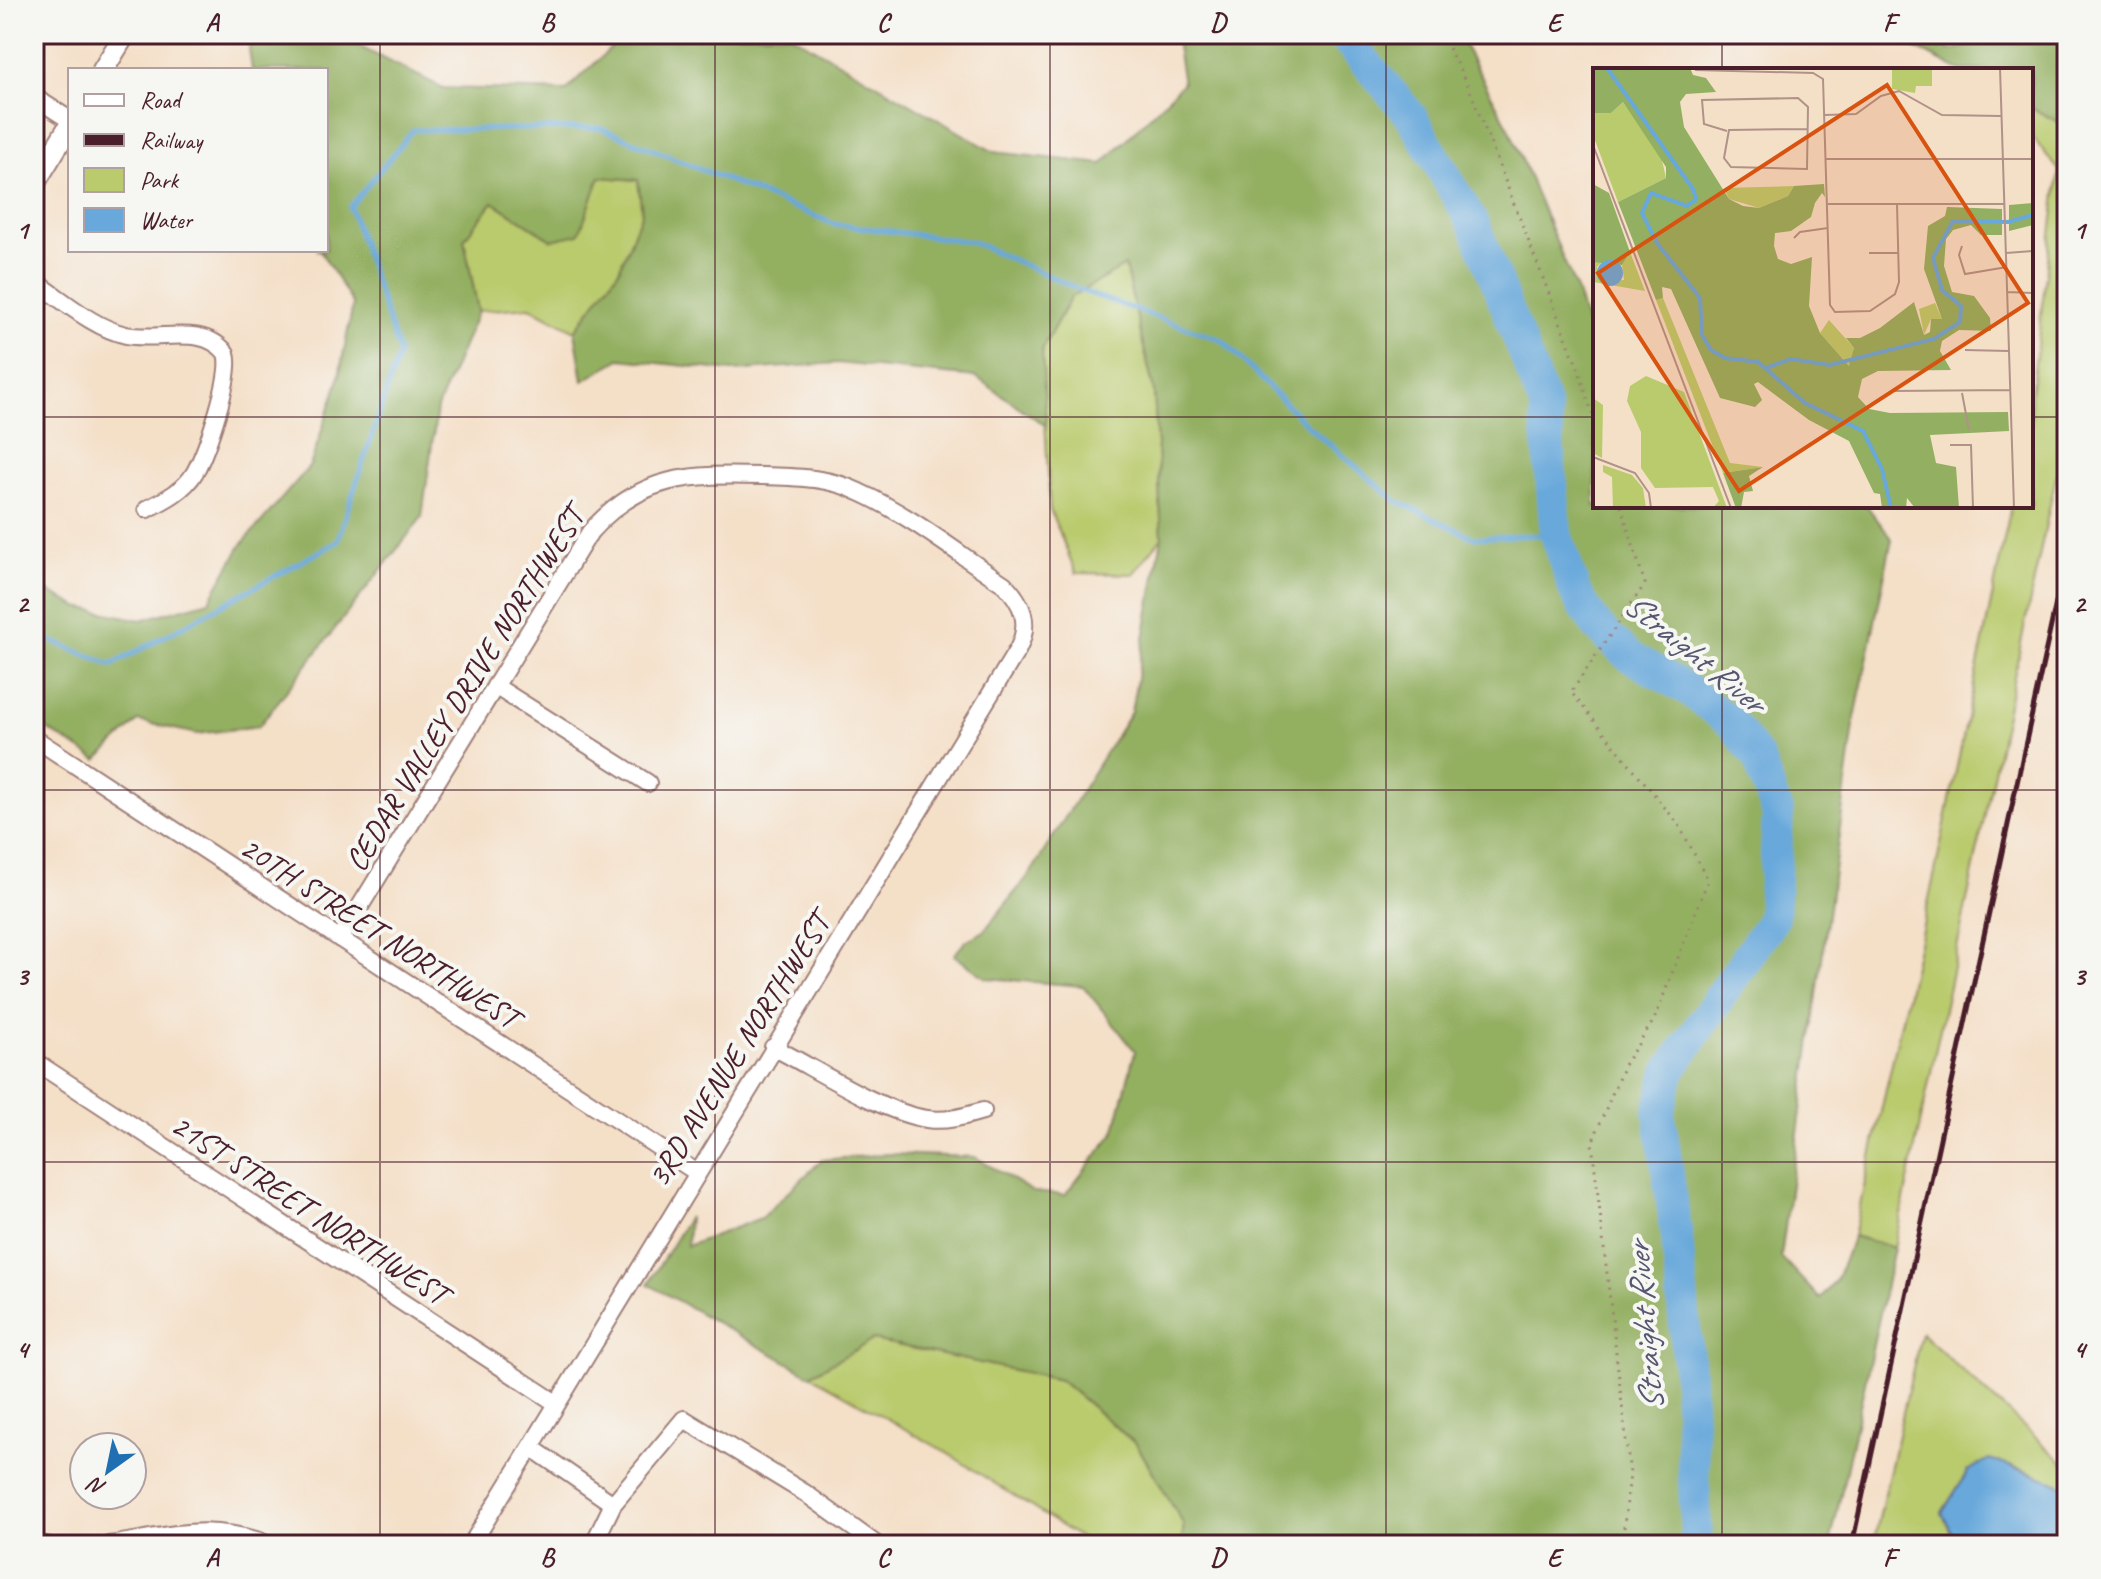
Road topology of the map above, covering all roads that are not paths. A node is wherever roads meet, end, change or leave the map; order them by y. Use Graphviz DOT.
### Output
graph roads {
  1 [pos="125,34"];
  2 [pos="104,68"];
  3 [pos="34,97"];
  4 [pos="68,121"];
  5 [pos="68,125"];
  6 [pos="34,184"];
  7 [pos="34,281"];
  8 [pos="147,509"];
  9 [pos="1004,584"];
  10 [pos="495,686"];
  11 [pos="34,738"];
  12 [pos="648,783"];
  13 [pos="340,939"];
  14 [pos="773,1047"];
  15 [pos="34,1061"];
  16 [pos="983,1111"];
  17 [pos="696,1172"];
  18 [pos="556,1403"];
  19 [pos="532,1448"];
  20 [pos="613,1504"];
  21 [pos="34,1543"];
  22 [pos="46,1545"];
  23 [pos="109,1545"];
  24 [pos="273,1545"];
  25 [pos="471,1545"];
  26 [pos="593,1545"];
  27 [pos="877,1545"];
  1 -- 2 [label="street"];
  3 -- 4 [label="street"];
  5 -- 6 [label="street"];
  7 -- 8 [label="street"];
  9 -- 10 [label="street, CEDAR VALLEY DRIVE NORTHWEST"];
  9 -- 14 [label="street, 3RD AVENUE NORTHWEST"];
  10 -- 12 [label="street"];
  10 -- 13 [label="street, CEDAR VALLEY DRIVE NORTHWEST"];
  11 -- 13 [label="street, 20TH STREET NORTHWEST"];
  13 -- 17 [label="street, 20TH STREET NORTHWEST"];
  14 -- 16 [label="street"];
  14 -- 17 [label="street, 3RD AVENUE NORTHWEST"];
  15 -- 18 [label="street, 21ST STREET NORTHWEST"];
  17 -- 18 [label="street, 3RD AVENUE NORTHWEST"];
  18 -- 19 [label="street, 3RD AVENUE NORTHWEST"];
  19 -- 20 [label="street"];
  19 -- 25 [label="street, 3RD AVENUE NORTHWEST"];
  20 -- 26 [label="street"];
  20 -- 27 [label="street"];
  21 -- 22 [label="street"];
  23 -- 24 [label="street"];
}
